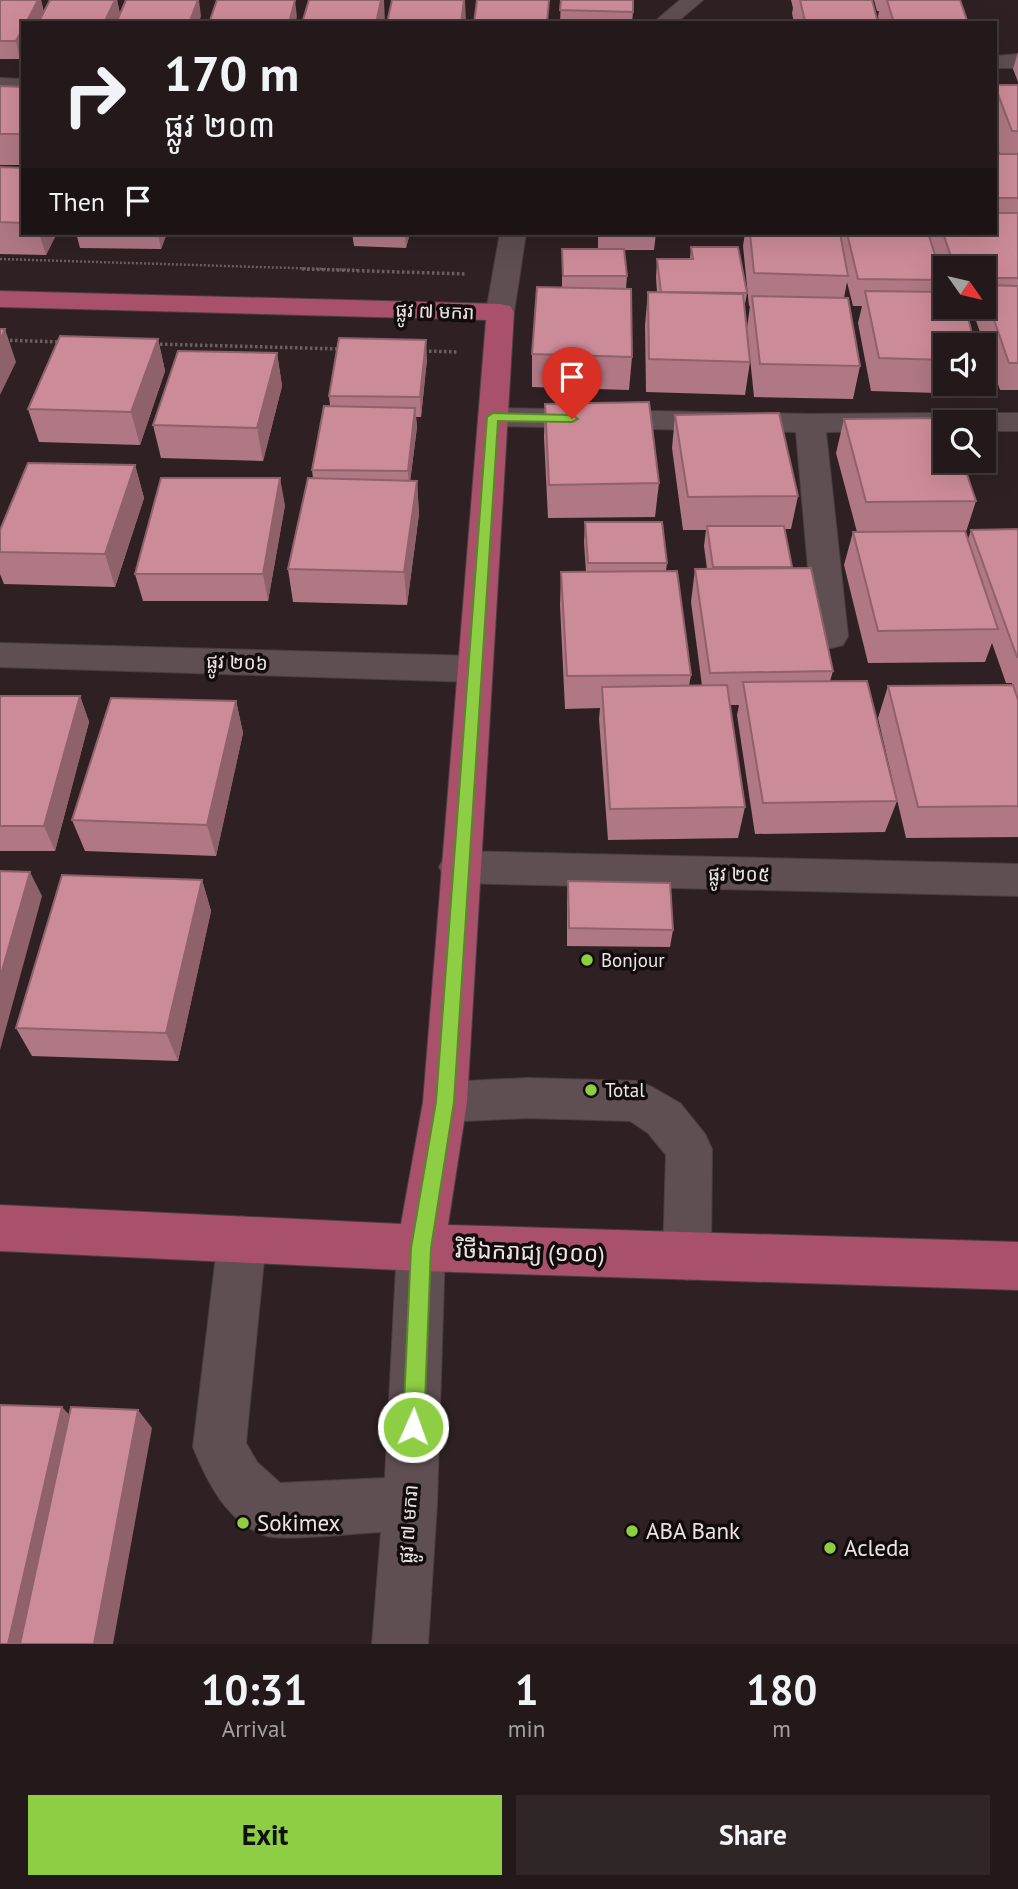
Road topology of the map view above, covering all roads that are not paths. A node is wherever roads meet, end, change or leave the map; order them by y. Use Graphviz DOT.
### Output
graph roads {
  1 [pos="693,0"];
  2 [pos="666,21"];
  3 [pos="1018,61"];
  4 [pos="997,62"];
  5 [pos="0,85"];
  6 [pos="21,86"];
  7 [pos="513,235"];
  8 [pos="0,299"];
  9 [pos="500,312"];
  10 [pos="493,417"];
  11 [pos="933,422"];
  12 [pos="996,422"];
  13 [pos="1018,422"];
  14 [pos="810,423"];
  15 [pos="831,636"];
  16 [pos="0,655"];
  17 [pos="474,669"];
  18 [pos="460,867"];
  19 [pos="1018,880"];
  20 [pos="445,1102"];
  21 [pos="0,1228"];
  22 [pos="242,1240"];
  23 [pos="421,1248"];
  24 [pos="687,1256"];
  25 [pos="1018,1266"];
  26 [pos="410,1504"];
  27 [pos="400,1644"];
  1 -- 2 [label="street"];
  3 -- 4 [label="street"];
  5 -- 6 [label="street"];
  7 -- 9 [label="street"];
  8 -- 9 [label="main road, ផ្លូវ ៧ មករា"];
  9 -- 10 [label="main road, ផ្លូវ ៧ មករា"];
  10 -- 14 [label="street"];
  10 -- 17 [label="main road, ផ្លូវ ៧ មករា"];
  11 -- 14 [label="street"];
  12 -- 13 [label="street"];
  14 -- 15 [label="street"];
  16 -- 17 [label="street, ផ្លូវ ២០៦"];
  17 -- 18 [label="main road, ផ្លូវ ៧ មករា"];
  18 -- 19 [label="street, ផ្លូវ ២០៥"];
  18 -- 20 [label="main road, ផ្លូវ ៧ មករា"];
  20 -- 23 [label="main road, ផ្លូវ ៧ មករា"];
  20 -- 24 [label="street"];
  21 -- 22 [label="main road, វិថីឯករាជ្យ (១០០)"];
  22 -- 23 [label="main road, វិថីឯករាជ្យ (១០០)"];
  22 -- 26 [label="street"];
  23 -- 24 [label="main road, វិថីឯករាជ្យ (១០០)"];
  23 -- 26 [label="street, ផ្លូវ ៧ មករា"];
  24 -- 25 [label="main road, វិថីឯករាជ្យ (១០០)"];
  26 -- 27 [label="street, ផ្លូវ ៧ មករា"];
}
